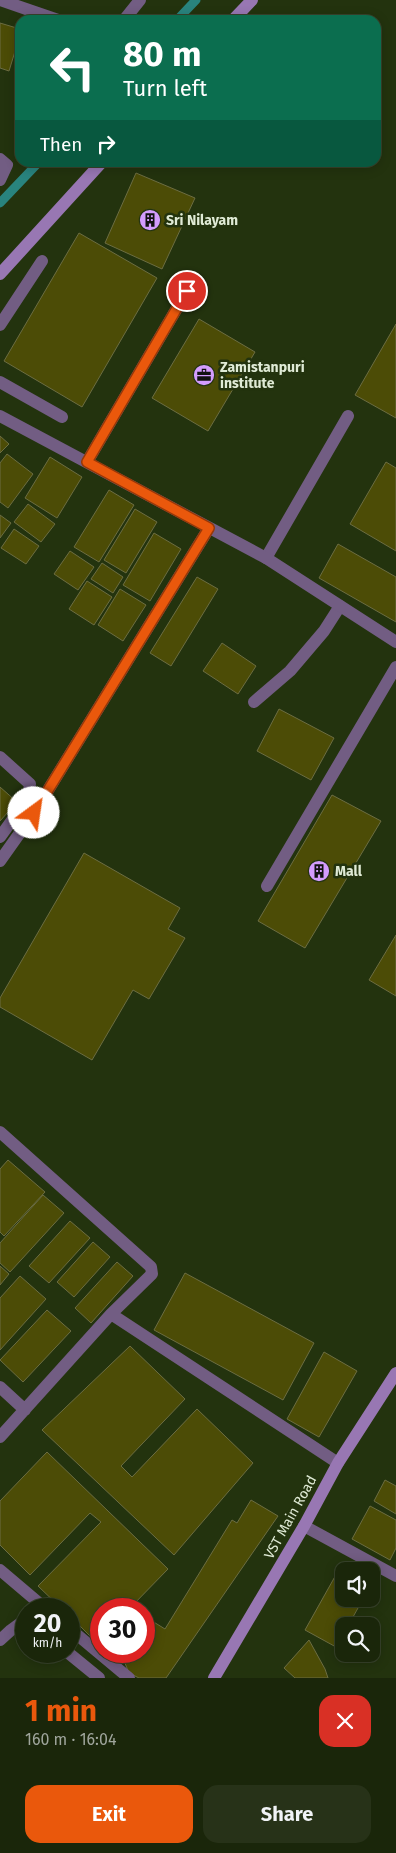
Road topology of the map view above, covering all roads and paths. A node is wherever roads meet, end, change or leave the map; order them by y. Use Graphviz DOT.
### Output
graph roads {
  1 [pos="0,0"];
  2 [pos="140,0"];
  3 [pos="252,0"];
  4 [pos="44,15"];
  5 [pos="128,15"];
  6 [pos="238,15"];
  7 [pos="0,159"];
  8 [pos="97,167"];
  9 [pos="0,180"];
  10 [pos="42,261"];
  11 [pos="0,274"];
  12 [pos="187,291"];
  13 [pos="5,307"];
  14 [pos="0,325"];
  15 [pos="0,382"];
  16 [pos="0,416"];
  17 [pos="348,416"];
  18 [pos="62,417"];
  19 [pos="89,457"];
  20 [pos="209,528"];
  21 [pos="266,558"];
  22 [pos="340,606"];
  23 [pos="396,642"];
  24 [pos="396,667"];
  25 [pos="254,702"];
  26 [pos="0,757"];
  27 [pos="0,837"];
  28 [pos="0,861"];
  29 [pos="267,886"];
  30 [pos="0,1132"];
  31 [pos="111,1314"];
  32 [pos="396,1373"];
  33 [pos="0,1387"];
  34 [pos="25,1410"];
  35 [pos="0,1437"];
  36 [pos="338,1463"];
  37 [pos="304,1526"];
  38 [pos="0,1570"];
  39 [pos="396,1576"];
  40 [pos="33,1598"];
  41 [pos="15,1627"];
  42 [pos="80,1637"];
  43 [pos="0,1640"];
  44 [pos="80,1662"];
  45 [pos="99,1678"];
  46 [pos="129,1678"];
  47 [pos="214,1678"];
  1 -- 4 [label="street"];
  2 -- 5 [label="street"];
  3 -- 6 [label="street"];
  7 -- 9 [label="street"];
  8 -- 11 [label="street"];
  10 -- 13 [label="street"];
  12 -- 19 [label="street"];
  13 -- 14 [label="street"];
  15 -- 18 [label="street"];
  16 -- 19 [label="street"];
  17 -- 21 [label="street"];
  19 -- 20 [label="street"];
  20 -- 21 [label="street"];
  20 -- 28 [label="street"];
  21 -- 22 [label="street"];
  22 -- 23 [label="street"];
  22 -- 25 [label="street"];
  24 -- 29 [label="street"];
  26 -- 27 [label="street"];
  30 -- 31 [label="street"];
  31 -- 34 [label="street"];
  31 -- 36 [label="street"];
  32 -- 36 [label="street, VST Main Road"];
  33 -- 34 [label="street"];
  34 -- 35 [label="street"];
  36 -- 37 [label="street, VST Main Road"];
  37 -- 39 [label="street"];
  37 -- 47 [label="street, VST Main Road"];
  38 -- 40 [label="street"];
  41 -- 43 [label="street"];
  42 -- 46 [label="street"];
  44 -- 45 [label="street"];
}
